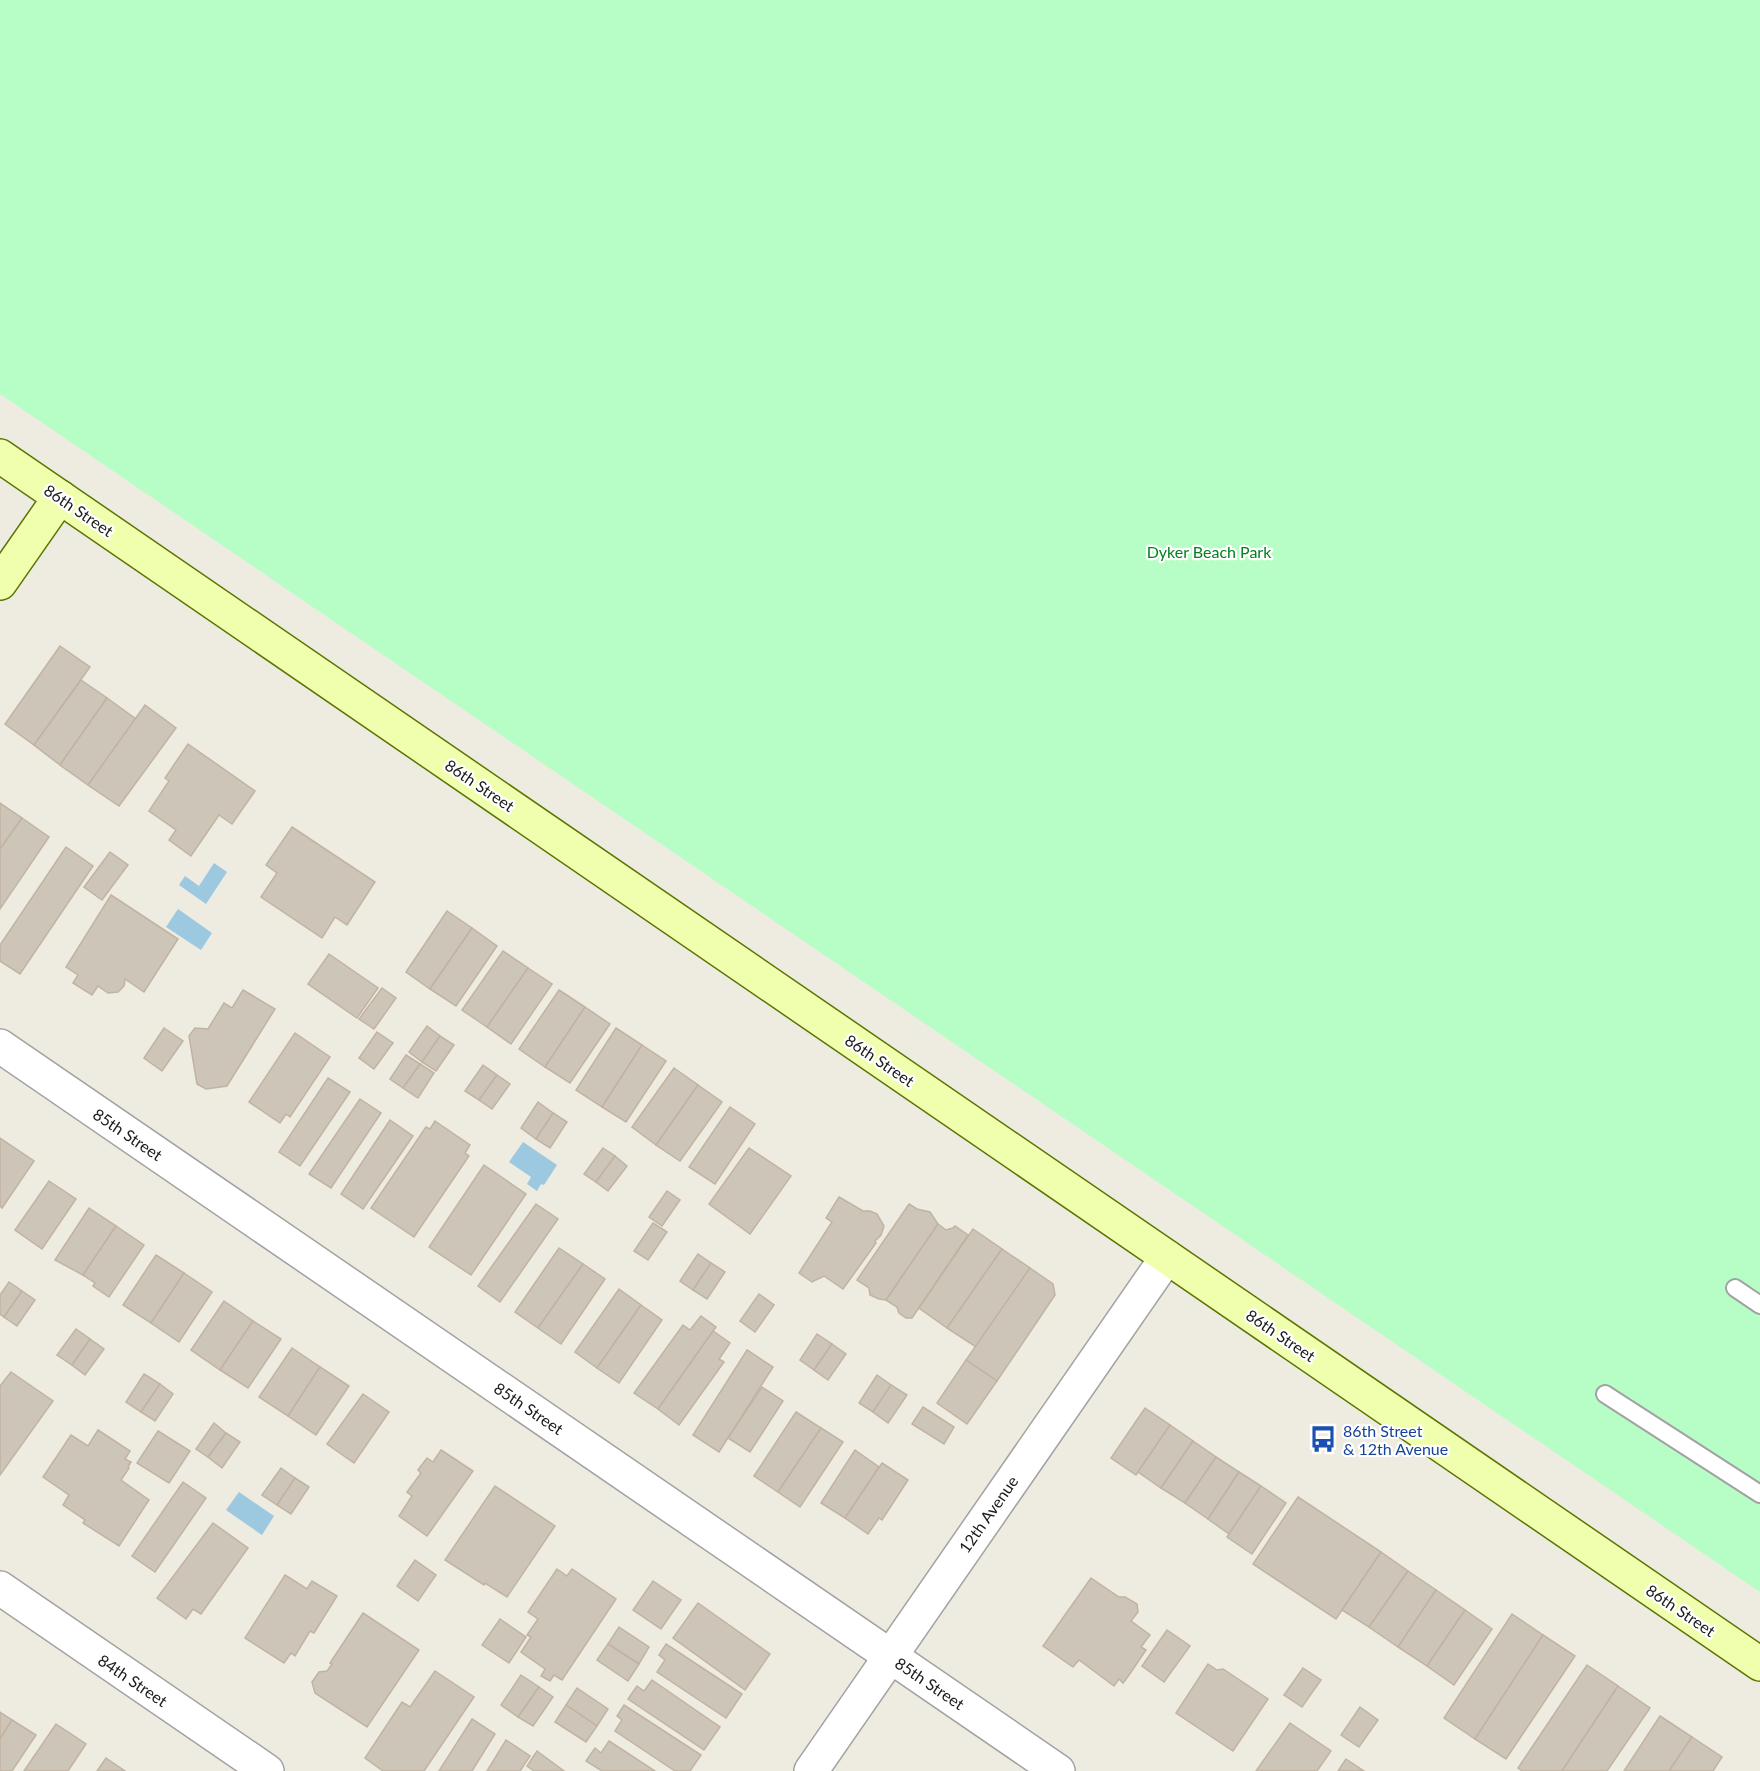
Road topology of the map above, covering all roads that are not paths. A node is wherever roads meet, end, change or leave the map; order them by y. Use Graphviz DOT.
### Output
graph roads {
  1 [pos="0,456"];
  2 [pos="60,497"];
  3 [pos="0,583"];
  4 [pos="0,1046"];
  5 [pos="1167,1257"];
  6 [pos="1735,1288"];
  7 [pos="1760,1305"];
  8 [pos="1605,1394"];
  9 [pos="1760,1494"];
  10 [pos="0,1588"];
  11 [pos="890,1656"];
  12 [pos="1760,1664"];
  13 [pos="267,1771"];
  14 [pos="811,1771"];
  15 [pos="1058,1771"];
  1 -- 2 [label="main road, 86th Street"];
  2 -- 3 [label="main road"];
  2 -- 5 [label="main road, 86th Street"];
  4 -- 11 [label="street, 85th Street"];
  5 -- 11 [label="street, 12th Avenue"];
  5 -- 12 [label="main road, 86th Street"];
  6 -- 7 [label="lane"];
  8 -- 9 [label="lane"];
  10 -- 13 [label="street, 84th Street"];
  11 -- 14 [label="street, 12th Avenue"];
  11 -- 15 [label="street, 85th Street"];
}
